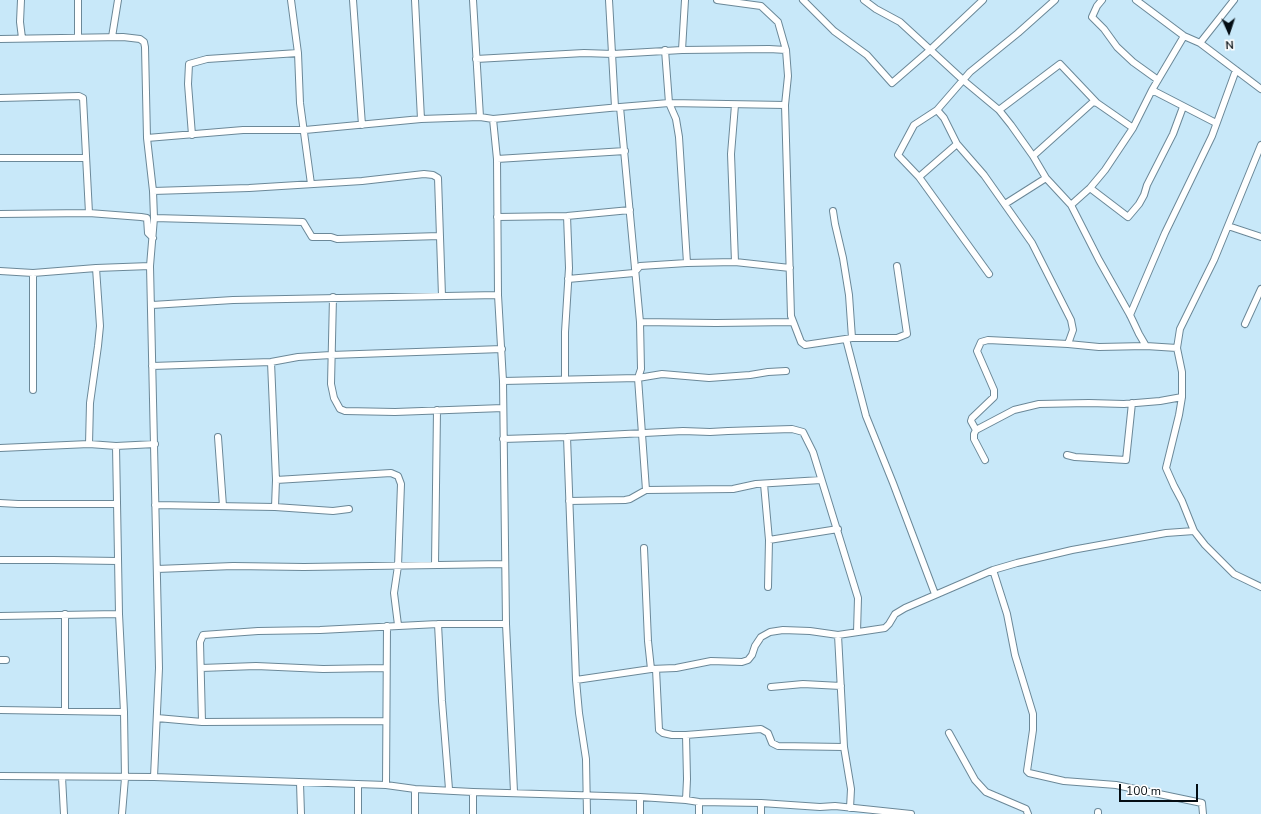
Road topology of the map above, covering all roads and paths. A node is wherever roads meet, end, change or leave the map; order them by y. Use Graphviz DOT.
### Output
graph roads {
  1 [pos="21,0"];
  2 [pos="78,0"];
  3 [pos="118,0"];
  4 [pos="291,0"];
  5 [pos="353,0"];
  6 [pos="415,0"];
  7 [pos="473,0"];
  8 [pos="609,0"];
  9 [pos="685,0"];
  10 [pos="718,0"];
  11 [pos="803,0"];
  12 [pos="864,0"];
  13 [pos="983,0"];
  14 [pos="1055,0"];
  15 [pos="1102,0"];
  16 [pos="1136,0"];
  17 [pos="1234,0"];
  18 [pos="1184,36"];
  19 [pos="78,37"];
  20 [pos="112,37"];
  21 [pos="22,38"];
  22 [pos="0,39"];
  23 [pos="1200,43"];
  24 [pos="665,50"];
  25 [pos="682,50"];
  26 [pos="786,50"];
  27 [pos="930,50"];
  28 [pos="298,53"];
  29 [pos="613,54"];
  30 [pos="476,59"];
  31 [pos="1236,70"];
  32 [pos="963,80"];
  33 [pos="1158,80"];
  34 [pos="1261,89"];
  35 [pos="1152,90"];
  36 [pos="0,98"];
  37 [pos="669,103"];
  38 [pos="1097,103"];
  39 [pos="735,105"];
  40 [pos="785,105"];
  41 [pos="618,107"];
  42 [pos="1183,107"];
  43 [pos="937,110"];
  44 [pos="998,110"];
  45 [pos="480,117"];
  46 [pos="421,119"];
  47 [pos="493,119"];
  48 [pos="1216,123"];
  49 [pos="362,125"];
  50 [pos="1133,128"];
  51 [pos="305,130"];
  52 [pos="192,135"];
  53 [pos="147,138"];
  54 [pos="958,144"];
  55 [pos="1261,145"];
  56 [pos="624,151"];
  57 [pos="1033,156"];
  58 [pos="0,158"];
  59 [pos="85,158"];
  60 [pos="497,159"];
  61 [pos="919,177"];
  62 [pos="1046,178"];
  63 [pos="312,184"];
  64 [pos="1090,188"];
  65 [pos="153,192"];
  66 [pos="1005,204"];
  67 [pos="1071,205"];
  68 [pos="630,210"];
  69 [pos="833,211"];
  70 [pos="89,213"];
  71 [pos="0,214"];
  72 [pos="497,216"];
  73 [pos="568,216"];
  74 [pos="154,218"];
  75 [pos="1228,226"];
  76 [pos="440,236"];
  77 [pos="153,238"];
  78 [pos="1261,238"];
  79 [pos="735,262"];
  80 [pos="686,263"];
  81 [pos="150,266"];
  82 [pos="897,266"];
  83 [pos="96,268"];
  84 [pos="790,268"];
  85 [pos="0,271"];
  86 [pos="33,272"];
  87 [pos="634,273"];
  88 [pos="989,274"];
  89 [pos="568,279"];
  90 [pos="1261,289"];
  91 [pos="498,295"];
  92 [pos="442,296"];
  93 [pos="333,297"];
  94 [pos="152,305"];
  95 [pos="1130,315"];
  96 [pos="640,322"];
  97 [pos="793,322"];
  98 [pos="1245,324"];
  99 [pos="849,339"];
  100 [pos="1068,344"];
  101 [pos="1146,346"];
  102 [pos="1177,348"];
  103 [pos="502,349"];
  104 [pos="331,355"];
  105 [pos="271,362"];
  106 [pos="152,366"];
  107 [pos="786,371"];
  108 [pos="638,378"];
  109 [pos="565,379"];
  110 [pos="503,381"];
  111 [pos="33,390"];
  112 [pos="1182,397"];
  113 [pos="1132,403"];
  114 [pos="503,408"];
  115 [pos="437,410"];
  116 [pos="976,430"];
  117 [pos="641,433"];
  118 [pos="218,437"];
  119 [pos="567,437"];
  120 [pos="504,439"];
  121 [pos="89,444"];
  122 [pos="155,444"];
  123 [pos="116,446"];
  124 [pos="0,448"];
  125 [pos="1067,455"];
  126 [pos="985,460"];
  127 [pos="276,480"];
  128 [pos="821,480"];
  129 [pos="764,484"];
  130 [pos="646,490"];
  131 [pos="569,501"];
  132 [pos="0,503"];
  133 [pos="117,504"];
  134 [pos="155,505"];
  135 [pos="223,506"];
  136 [pos="275,507"];
  137 [pos="348,509"];
  138 [pos="838,529"];
  139 [pos="1194,531"];
  140 [pos="769,540"];
  141 [pos="644,548"];
  142 [pos="0,560"];
  143 [pos="118,561"];
  144 [pos="505,564"];
  145 [pos="435,565"];
  146 [pos="398,566"];
  147 [pos="157,568"];
  148 [pos="993,570"];
  149 [pos="768,587"];
  150 [pos="1261,587"];
  151 [pos="935,594"];
  152 [pos="65,614"];
  153 [pos="119,614"];
  154 [pos="0,616"];
  155 [pos="438,624"];
  156 [pos="506,624"];
  157 [pos="387,626"];
  158 [pos="398,626"];
  159 [pos="857,632"];
  160 [pos="838,635"];
  161 [pos="201,668"];
  162 [pos="386,668"];
  163 [pos="653,669"];
  164 [pos="576,680"];
  165 [pos="841,686"];
  166 [pos="771,687"];
  167 [pos="0,710"];
  168 [pos="65,710"];
  169 [pos="124,712"];
  170 [pos="157,718"];
  171 [pos="386,721"];
  172 [pos="202,722"];
  173 [pos="948,733"];
  174 [pos="686,735"];
  175 [pos="844,747"];
  176 [pos="0,776"];
  177 [pos="62,777"];
  178 [pos="154,777"];
  179 [pos="125,778"];
  180 [pos="300,782"];
  181 [pos="358,784"];
  182 [pos="386,785"];
  183 [pos="416,789"];
  184 [pos="449,790"];
  185 [pos="473,792"];
  186 [pos="514,792"];
  187 [pos="586,795"];
  188 [pos="640,797"];
  189 [pos="686,800"];
  190 [pos="699,802"];
  191 [pos="761,803"];
  192 [pos="820,807"];
  193 [pos="850,808"];
  194 [pos="64,814"];
  195 [pos="122,814"];
  196 [pos="301,814"];
  197 [pos="358,814"];
  198 [pos="415,814"];
  199 [pos="473,814"];
  200 [pos="587,814"];
  201 [pos="640,814"];
  202 [pos="699,814"];
  203 [pos="761,814"];
  204 [pos="820,814"];
  205 [pos="911,814"];
  206 [pos="1028,814"];
  207 [pos="1203,814"];
  1 -- 21 [label="street"];
  2 -- 19 [label="street"];
  3 -- 20 [label="street"];
  4 -- 28 [label="street"];
  5 -- 49 [label="street"];
  6 -- 46 [label="street"];
  7 -- 30 [label="street"];
  8 -- 29 [label="street"];
  9 -- 25 [label="street"];
  10 -- 26 [label="street"];
  11 -- 27 [label="street"];
  12 -- 27 [label="street"];
  13 -- 27 [label="street"];
  14 -- 32 [label="street"];
  15 -- 33 [label="street"];
  16 -- 18 [label="street"];
  17 -- 23 [label="street"];
  18 -- 23 [label="street"];
  18 -- 33 [label="street"];
  19 -- 20 [label="street"];
  19 -- 21 [label="street"];
  20 -- 53 [label="street"];
  21 -- 22 [label="street"];
  23 -- 31 [label="street"];
  24 -- 25 [label="street"];
  24 -- 29 [label="street"];
  24 -- 37 [label="street"];
  25 -- 26 [label="street"];
  26 -- 40 [label="street"];
  27 -- 32 [label="street"];
  28 -- 51 [label="street"];
  28 -- 52 [label="street"];
  29 -- 30 [label="street"];
  29 -- 41 [label="street"];
  30 -- 45 [label="street"];
  31 -- 34 [label="street"];
  31 -- 48 [label="street"];
  32 -- 43 [label="street"];
  32 -- 44 [label="street"];
  33 -- 35 [label="street"];
  35 -- 42 [label="street"];
  35 -- 50 [label="street"];
  36 -- 59 [label="street"];
  37 -- 39 [label="street"];
  37 -- 41 [label="street"];
  37 -- 80 [label="street"];
  38 -- 44 [label="street"];
  38 -- 50 [label="street"];
  38 -- 57 [label="street"];
  39 -- 40 [label="street"];
  39 -- 79 [label="street"];
  40 -- 84 [label="street"];
  41 -- 47 [label="street"];
  41 -- 56 [label="street"];
  42 -- 48 [label="street"];
  42 -- 64 [label="street"];
  43 -- 54 [label="street"];
  43 -- 61 [label="street"];
  44 -- 57 [label="street"];
  45 -- 46 [label="street"];
  45 -- 47 [label="street"];
  46 -- 49 [label="street"];
  47 -- 60 [label="street"];
  48 -- 95 [label="street"];
  49 -- 51 [label="street"];
  50 -- 64 [label="street"];
  51 -- 52 [label="street"];
  51 -- 63 [label="street"];
  52 -- 53 [label="street"];
  53 -- 65 [label="street"];
  54 -- 61 [label="street"];
  54 -- 66 [label="street"];
  55 -- 75 [label="street"];
  56 -- 60 [label="street"];
  56 -- 68 [label="street"];
  57 -- 62 [label="street"];
  58 -- 59 [label="street"];
  59 -- 70 [label="street"];
  60 -- 72 [label="street"];
  61 -- 88 [label="street"];
  62 -- 66 [label="street"];
  62 -- 67 [label="street"];
  63 -- 65 [label="street"];
  63 -- 76 [label="street"];
  64 -- 67 [label="street"];
  65 -- 74 [label="street"];
  66 -- 100 [label="street"];
  67 -- 95 [label="street"];
  68 -- 73 [label="street"];
  68 -- 87 [label="street"];
  69 -- 99 [label="street"];
  70 -- 71 [label="street"];
  70 -- 77 [label="street"];
  72 -- 73 [label="street"];
  72 -- 91 [label="street"];
  73 -- 89 [label="street"];
  74 -- 76 [label="street"];
  74 -- 77 [label="street"];
  75 -- 78 [label="street"];
  75 -- 102 [label="street"];
  76 -- 92 [label="street"];
  77 -- 81 [label="street"];
  79 -- 80 [label="street"];
  79 -- 84 [label="street"];
  80 -- 87 [label="street"];
  81 -- 83 [label="street"];
  81 -- 94 [label="street"];
  82 -- 99 [label="street"];
  83 -- 86 [label="street"];
  83 -- 121 [label="street"];
  84 -- 97 [label="street"];
  85 -- 86 [label="street"];
  86 -- 111 [label="street"];
  87 -- 89 [label="street"];
  87 -- 96 [label="street"];
  89 -- 109 [label="street"];
  90 -- 98 [label="street"];
  91 -- 92 [label="street"];
  91 -- 103 [label="street"];
  92 -- 93 [label="street"];
  93 -- 94 [label="street"];
  93 -- 104 [label="street"];
  94 -- 106 [label="street"];
  95 -- 101 [label="street"];
  96 -- 97 [label="street"];
  96 -- 108 [label="street"];
  97 -- 99 [label="street"];
  99 -- 151 [label="street"];
  100 -- 101 [label="street"];
  100 -- 116 [label="street"];
  101 -- 102 [label="street"];
  102 -- 112 [label="street"];
  103 -- 104 [label="street"];
  103 -- 110 [label="street"];
  104 -- 105 [label="street"];
  104 -- 115 [label="street"];
  105 -- 106 [label="street"];
  105 -- 127 [label="street"];
  106 -- 122 [label="street"];
  107 -- 108 [label="street"];
  108 -- 109 [label="street"];
  108 -- 117 [label="street"];
  109 -- 110 [label="street"];
  110 -- 114 [label="street"];
  112 -- 113 [label="street"];
  112 -- 139 [label="street"];
  113 -- 116 [label="street"];
  113 -- 125 [label="street"];
  114 -- 115 [label="street"];
  114 -- 120 [label="street"];
  115 -- 145 [label="street"];
  116 -- 126 [label="street"];
  117 -- 119 [label="street"];
  117 -- 128 [label="street"];
  117 -- 130 [label="street"];
  118 -- 135 [label="street"];
  119 -- 120 [label="street"];
  119 -- 131 [label="street"];
  120 -- 144 [label="street"];
  121 -- 123 [label="street"];
  121 -- 124 [label="street"];
  122 -- 123 [label="street"];
  122 -- 134 [label="street"];
  123 -- 133 [label="street"];
  127 -- 136 [label="street"];
  127 -- 146 [label="street"];
  128 -- 129 [label="street"];
  128 -- 138 [label="street"];
  129 -- 130 [label="street"];
  129 -- 140 [label="street"];
  130 -- 131 [label="street"];
  131 -- 164 [label="street"];
  132 -- 133 [label="street"];
  133 -- 143 [label="street"];
  134 -- 135 [label="street"];
  134 -- 147 [label="street"];
  135 -- 136 [label="street"];
  136 -- 137 [label="street"];
  138 -- 140 [label="street"];
  138 -- 159 [label="street"];
  139 -- 148 [label="street"];
  139 -- 150 [label="street"];
  140 -- 149 [label="street"];
  141 -- 163 [label="street"];
  142 -- 143 [label="street"];
  143 -- 153 [label="street"];
  144 -- 145 [label="street"];
  144 -- 156 [label="street"];
  145 -- 146 [label="street"];
  146 -- 147 [label="street"];
  146 -- 158 [label="street"];
  147 -- 170 [label="street"];
  148 -- 151 [label="street"];
  148 -- 207 [label="street"];
  151 -- 159 [label="street"];
  152 -- 153 [label="street"];
  152 -- 154 [label="street"];
  152 -- 168 [label="street"];
  153 -- 169 [label="street"];
  155 -- 156 [label="street"];
  155 -- 158 [label="street"];
  155 -- 184 [label="street"];
  156 -- 186 [label="street"];
  157 -- 158 [label="street"];
  157 -- 161 [label="street"];
  157 -- 162 [label="street"];
  159 -- 160 [label="street"];
  160 -- 163 [label="street"];
  160 -- 165 [label="street"];
  161 -- 162 [label="street"];
  161 -- 172 [label="street"];
  162 -- 171 [label="street"];
  163 -- 164 [label="street"];
  163 -- 174 [label="street"];
  164 -- 187 [label="street"];
  165 -- 166 [label="street"];
  165 -- 175 [label="street"];
  167 -- 168 [label="street"];
  168 -- 169 [label="street"];
  169 -- 179 [label="street"];
  170 -- 172 [label="street"];
  170 -- 178 [label="street"];
  171 -- 172 [label="street"];
  171 -- 182 [label="street"];
  173 -- 206 [label="street"];
  174 -- 175 [label="street"];
  174 -- 189 [label="street"];
  175 -- 193 [label="street"];
  176 -- 177 [label="street"];
  177 -- 179 [label="street"];
  177 -- 194 [label="street"];
  178 -- 179 [label="street"];
  178 -- 180 [label="street"];
  179 -- 195 [label="street"];
  180 -- 181 [label="street"];
  180 -- 196 [label="street"];
  181 -- 182 [label="street"];
  181 -- 197 [label="street"];
  182 -- 183 [label="street"];
  183 -- 184 [label="street"];
  183 -- 198 [label="street"];
  184 -- 185 [label="street"];
  185 -- 186 [label="street"];
  185 -- 199 [label="street"];
  186 -- 187 [label="street"];
  187 -- 188 [label="street"];
  187 -- 200 [label="street"];
  188 -- 189 [label="street"];
  188 -- 201 [label="street"];
  189 -- 190 [label="street"];
  190 -- 191 [label="street"];
  190 -- 202 [label="street"];
  191 -- 192 [label="street"];
  191 -- 203 [label="street"];
  192 -- 193 [label="street"];
  192 -- 204 [label="street"];
  193 -- 205 [label="street"];
}
